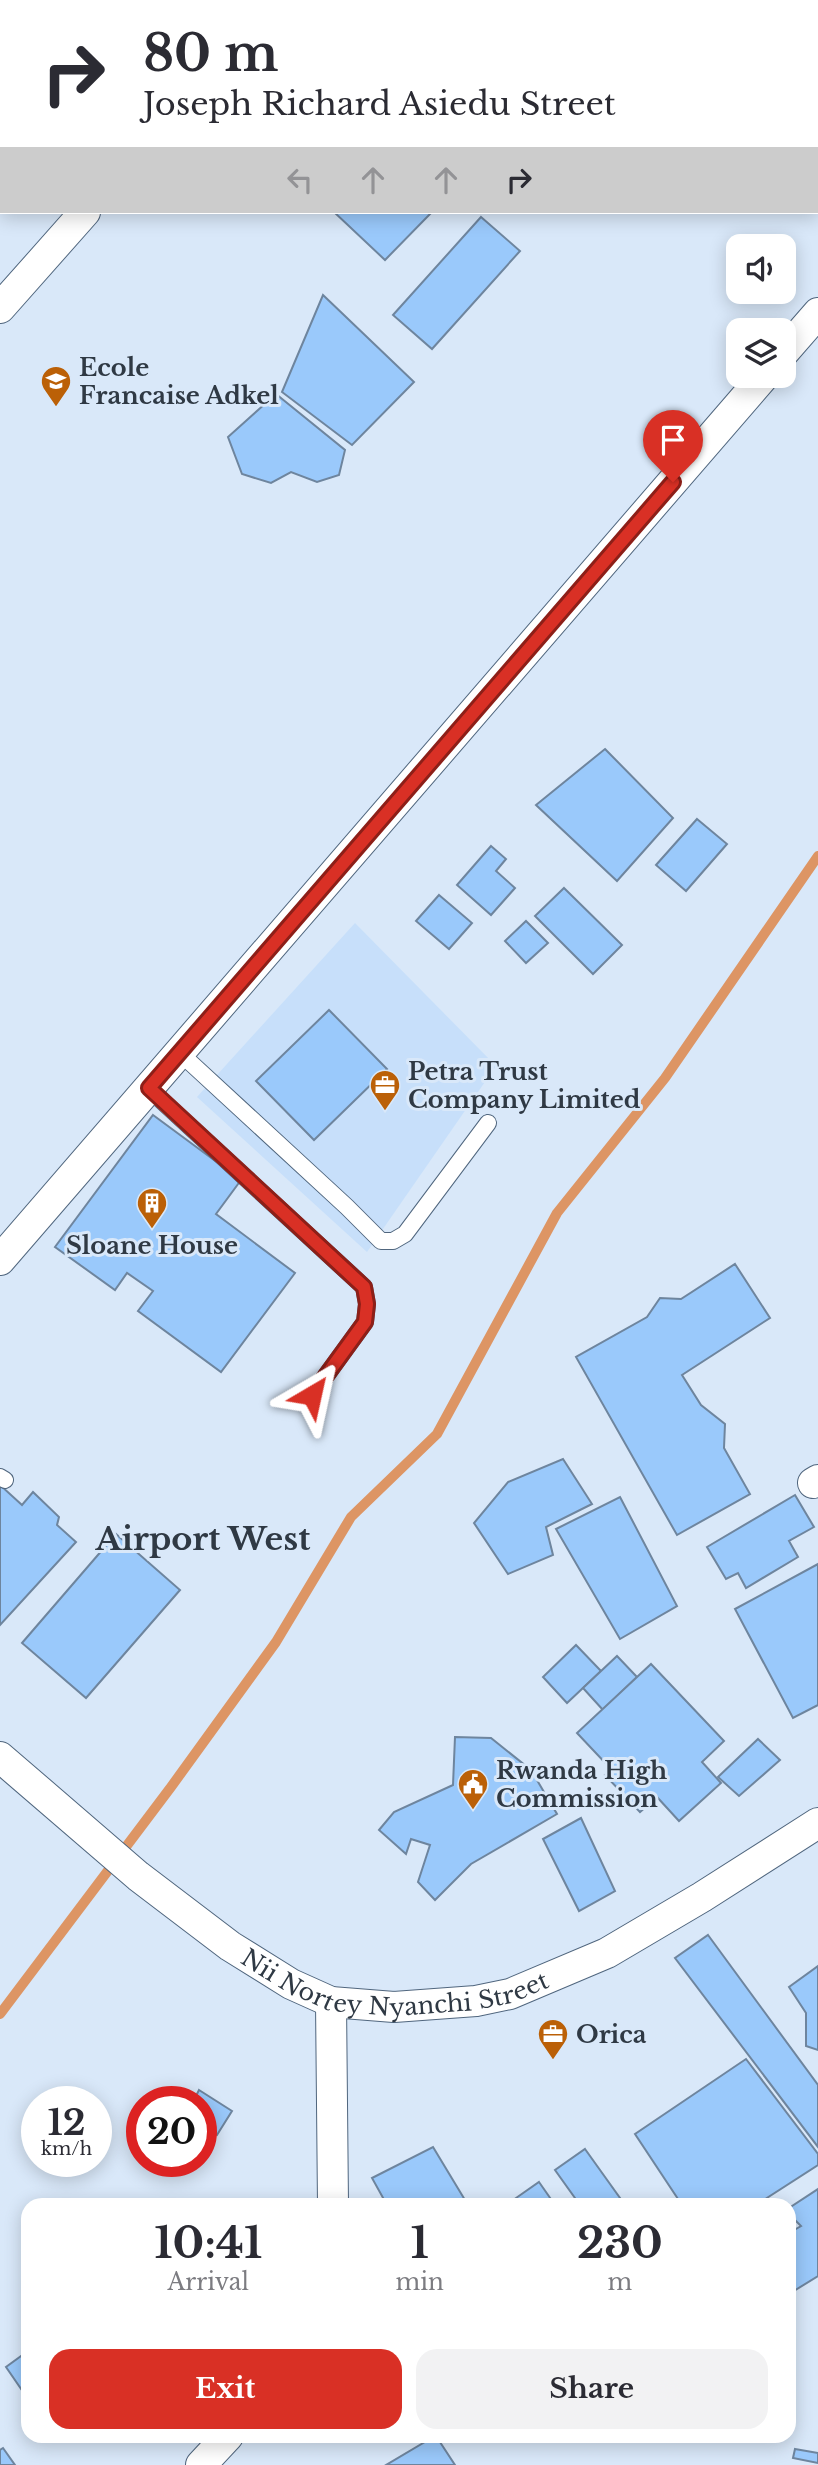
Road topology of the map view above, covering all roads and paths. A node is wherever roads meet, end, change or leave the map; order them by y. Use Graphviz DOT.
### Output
graph roads {
  1 [pos="83,214"];
  2 [pos="0,308"];
  3 [pos="818,313"];
  4 [pos="796,338"];
  5 [pos="754,388"];
  6 [pos="180,1053"];
  7 [pos="149,1088"];
  8 [pos="488,1123"];
  9 [pos="0,1260"];
  10 [pos="312,1395"];
  11 [pos="0,1757"];
  12 [pos="818,1823"];
  13 [pos="331,2002"];
  14 [pos="332,2198"];
  15 [pos="221,2443"];
  16 [pos="201,2465"];
  1 -- 2 [label="street"];
  3 -- 4 [label="street"];
  5 -- 6 [label="street"];
  6 -- 7 [label="street"];
  6 -- 8 [label="lane"];
  7 -- 9 [label="street"];
  7 -- 10 [label="lane"];
  11 -- 13 [label="street, Nii Nortey Nyanchi Street"];
  12 -- 13 [label="street, Nii Nortey Nyanchi Street"];
  13 -- 14 [label="street"];
  15 -- 16 [label="street"];
}
